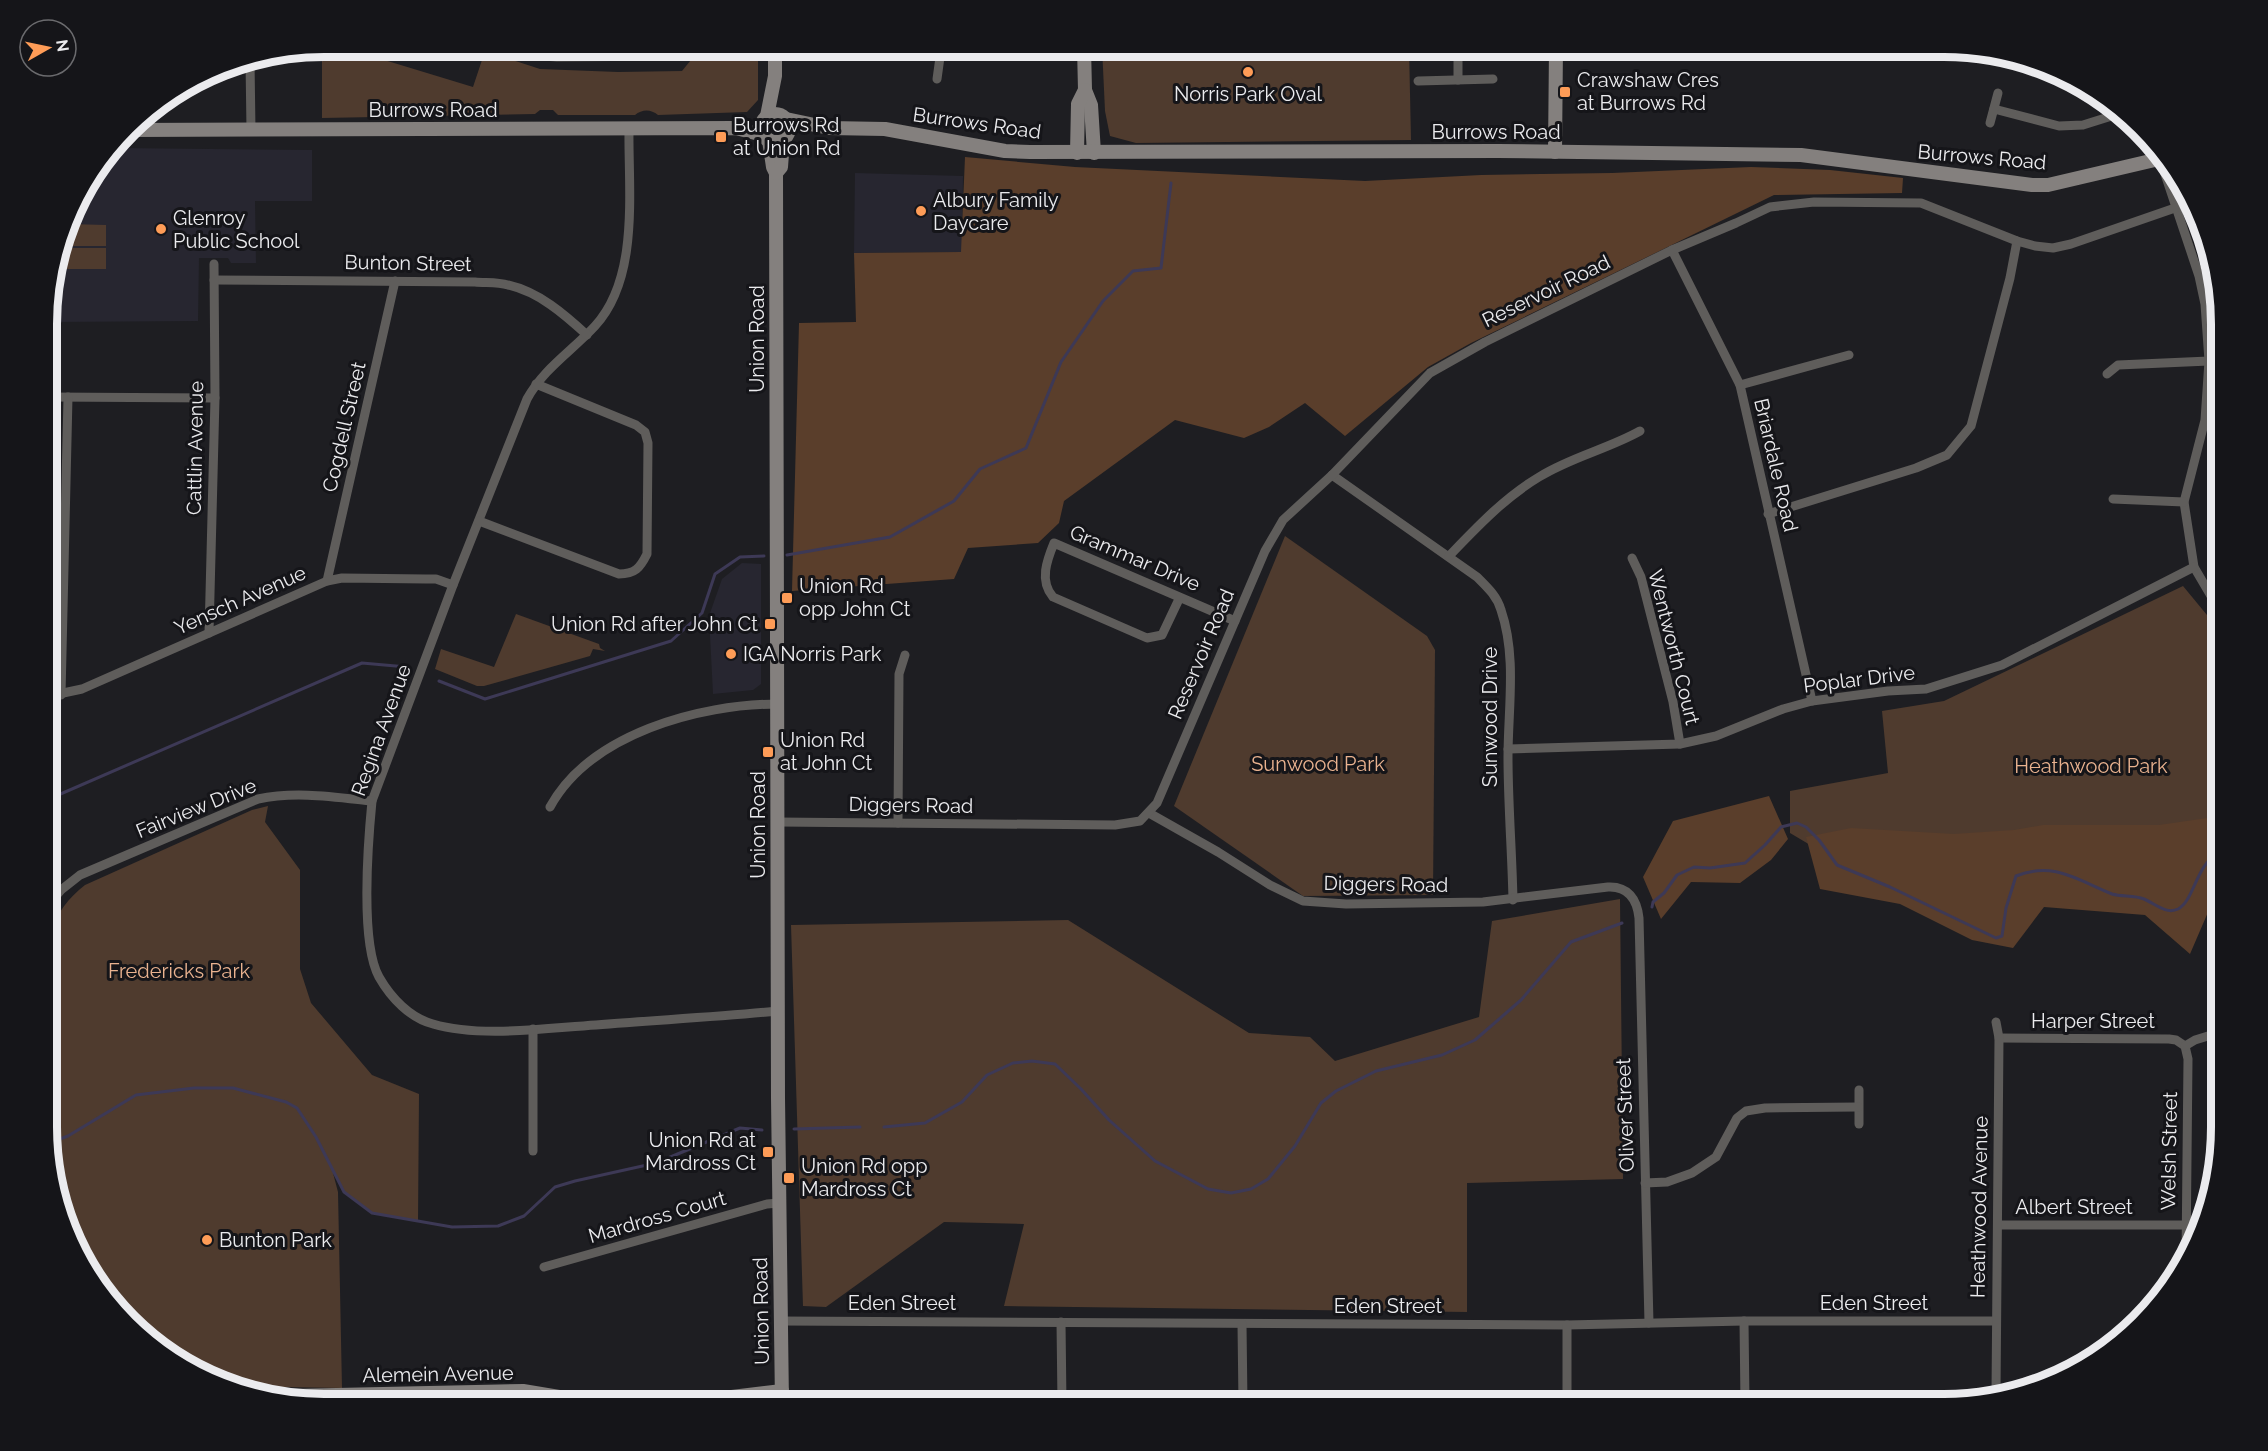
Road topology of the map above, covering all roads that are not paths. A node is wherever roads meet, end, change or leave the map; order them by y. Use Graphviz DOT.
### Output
graph roads {
  1 [pos="584,57"];
  2 [pos="647,57"];
  3 [pos="775,57"];
  4 [pos="940,57"];
  5 [pos="1083,57"];
  6 [pos="1458,57"];
  7 [pos="1556,57"];
  8 [pos="250,67"];
  9 [pos="775,76"];
  10 [pos="937,79"];
  11 [pos="1493,79"];
  12 [pos="1458,80"];
  13 [pos="1418,81"];
  14 [pos="1085,90"];
  15 [pos="1998,93"];
  16 [pos="1994,109"];
  17 [pos="2111,116"];
  18 [pos="785,117"];
  19 [pos="765,118"];
  20 [pos="1990,123"];
  21 [pos="628,128"];
  22 [pos="736,128"];
  23 [pos="829,128"];
  24 [pos="140,130"];
  25 [pos="251,130"];
  26 [pos="786,137"];
  27 [pos="766,138"];
  28 [pos="1555,152"];
  29 [pos="1077,153"];
  30 [pos="1094,153"];
  31 [pos="2154,160"];
  32 [pos="2163,172"];
  33 [pos="776,173"];
  34 [pos="2175,208"];
  35 [pos="2018,241"];
  36 [pos="1672,250"];
  37 [pos="214,264"];
  38 [pos="214,280"];
  39 [pos="395,281"];
  40 [pos="587,335"];
  41 [pos="1849,355"];
  42 [pos="2210,361"];
  43 [pos="2107,374"];
  44 [pos="536,384"];
  45 [pos="1740,385"];
  46 [pos="57,397"];
  47 [pos="68,397"];
  48 [pos="215,398"];
  49 [pos="1640,431"];
  50 [pos="1332,475"];
  51 [pos="2113,499"];
  52 [pos="2184,502"];
  53 [pos="1768,514"];
  54 [pos="479,521"];
  55 [pos="1449,556"];
  56 [pos="1632,558"];
  57 [pos="2194,567"];
  58 [pos="327,581"];
  59 [pos="453,585"];
  60 [pos="2211,596"];
  61 [pos="1180,597"];
  62 [pos="1235,621"];
  63 [pos="209,633"];
  64 [pos="904,655"];
  65 [pos="61,694"];
  66 [pos="57,695"];
  67 [pos="1812,701"];
  68 [pos="778,704"];
  69 [pos="1680,744"];
  70 [pos="1508,749"];
  71 [pos="372,801"];
  72 [pos="550,807"];
  73 [pos="1149,813"];
  74 [pos="778,822"];
  75 [pos="898,823"];
  76 [pos="57,895"];
  77 [pos="1513,900"];
  78 [pos="1637,905"];
  79 [pos="778,1011"];
  80 [pos="1996,1022"];
  81 [pos="533,1029"];
  82 [pos="2211,1035"];
  83 [pos="1999,1038"];
  84 [pos="2185,1046"];
  85 [pos="1858,1090"];
  86 [pos="1858,1107"];
  87 [pos="1859,1124"];
  88 [pos="533,1151"];
  89 [pos="1645,1183"];
  90 [pos="779,1203"];
  91 [pos="1999,1225"];
  92 [pos="2186,1225"];
  93 [pos="2186,1239"];
  94 [pos="544,1267"];
  95 [pos="781,1321"];
  96 [pos="1744,1321"];
  97 [pos="1995,1321"];
  98 [pos="1061,1322"];
  99 [pos="1648,1323"];
  100 [pos="1242,1324"];
  101 [pos="1567,1324"];
  102 [pos="1996,1389"];
  103 [pos="423,1394"];
  104 [pos="541,1394"];
  105 [pos="782,1394"];
  106 [pos="1062,1394"];
  107 [pos="1243,1394"];
  108 [pos="1567,1394"];
  109 [pos="1745,1394"];
  1 -- 2 [label="street"];
  3 -- 9 [label="main road"];
  4 -- 10 [label="street"];
  5 -- 14 [label="main road"];
  6 -- 12 [label="street"];
  7 -- 28 [label="main road"];
  8 -- 25 [label="street"];
  9 -- 18 [label="main road"];
  9 -- 19 [label="main road"];
  11 -- 12 [label="street"];
  12 -- 13 [label="street"];
  14 -- 29 [label="main road"];
  14 -- 30 [label="main road"];
  15 -- 16 [label="street"];
  16 -- 17 [label="street"];
  16 -- 20 [label="street"];
  18 -- 19 [label="main road"];
  18 -- 23 [label="main road, Burrows Road"];
  18 -- 26 [label="main road"];
  19 -- 22 [label="main road, Burrows Road"];
  19 -- 27 [label="main road"];
  21 -- 22 [label="main road, Burrows Road"];
  21 -- 25 [label="main road, Burrows Road"];
  21 -- 40 [label="street, Regina Avenue"];
  22 -- 27 [label="main road, Burrows Road"];
  23 -- 26 [label="main road, Burrows Road"];
  23 -- 29 [label="main road, Burrows Road"];
  24 -- 25 [label="main road, Burrows Road"];
  26 -- 27 [label="main road"];
  26 -- 33 [label="main road, Union Road"];
  27 -- 33 [label="main road, Union Road"];
  28 -- 30 [label="main road, Burrows Road"];
  28 -- 31 [label="main road, Burrows Road"];
  29 -- 30 [label="main road, Burrows Road"];
  32 -- 34 [label="street"];
  33 -- 68 [label="main road, Union Road"];
  34 -- 35 [label="street, Reservoir Road"];
  34 -- 42 [label="street"];
  35 -- 36 [label="street, Reservoir Road"];
  35 -- 53 [label="street"];
  36 -- 45 [label="street, Briardale Road"];
  36 -- 50 [label="street, Reservoir Road"];
  37 -- 38 [label="street, Cattlin Avenue"];
  38 -- 39 [label="street, Bunton Street"];
  38 -- 48 [label="street, Cattlin Avenue"];
  39 -- 40 [label="street, Bunton Street"];
  39 -- 58 [label="street, Cogdell Street"];
  40 -- 44 [label="street, Regina Avenue"];
  41 -- 45 [label="street"];
  42 -- 43 [label="street"];
  42 -- 52 [label="street"];
  44 -- 54 [label="street, Regina Avenue"];
  44 -- 54 [label="street"];
  45 -- 53 [label="street, Briardale Road"];
  46 -- 47 [label="street"];
  47 -- 48 [label="street"];
  47 -- 65 [label="street"];
  48 -- 63 [label="street, Cattlin Avenue"];
  49 -- 55 [label="street"];
  50 -- 55 [label="street, Sunwood Drive"];
  50 -- 62 [label="street, Reservoir Road"];
  51 -- 52 [label="street"];
  52 -- 57 [label="street"];
  53 -- 67 [label="street, Briardale Road"];
  54 -- 59 [label="street, Regina Avenue"];
  55 -- 70 [label="street, Sunwood Drive"];
  56 -- 69 [label="street, Wentworth Court"];
  57 -- 60 [label="street"];
  57 -- 67 [label="street, Poplar Drive"];
  58 -- 59 [label="street, Yensch Avenue"];
  58 -- 63 [label="street, Yensch Avenue"];
  59 -- 71 [label="street, Regina Avenue"];
  61 -- 61 [label="street, Grammar Drive"];
  61 -- 62 [label="street, Grammar Drive"];
  62 -- 73 [label="street, Reservoir Road"];
  63 -- 65 [label="street, Yensch Avenue"];
  64 -- 75 [label="street"];
  65 -- 66 [label="street, Yensch Avenue"];
  67 -- 69 [label="street, Poplar Drive"];
  68 -- 72 [label="street"];
  68 -- 74 [label="main road, Union Road"];
  69 -- 70 [label="street, Poplar Drive"];
  70 -- 77 [label="street, Sunwood Drive"];
  71 -- 76 [label="street, Fairview Drive"];
  71 -- 81 [label="street, Regina Avenue"];
  73 -- 75 [label="street, Diggers Road"];
  73 -- 77 [label="street, Diggers Road"];
  74 -- 75 [label="street, Diggers Road"];
  74 -- 79 [label="main road, Union Road"];
  77 -- 78 [label="street, Diggers Road"];
  78 -- 89 [label="street, Oliver Street"];
  79 -- 81 [label="street, Regina Avenue"];
  79 -- 90 [label="main road, Union Road"];
  80 -- 83 [label="street, Heathwood Avenue"];
  81 -- 88 [label="street"];
  82 -- 84 [label="street"];
  83 -- 84 [label="street, Harper Street"];
  83 -- 91 [label="street, Heathwood Avenue"];
  84 -- 92 [label="street, Welsh Street"];
  85 -- 86 [label="street"];
  86 -- 87 [label="street"];
  86 -- 89 [label="street"];
  89 -- 99 [label="street, Oliver Street"];
  90 -- 94 [label="street, Mardross Court"];
  90 -- 95 [label="main road, Union Road"];
  91 -- 92 [label="street, Albert Street"];
  91 -- 97 [label="street, Heathwood Avenue"];
  92 -- 93 [label="street, Welsh Street"];
  95 -- 98 [label="street, Eden Street"];
  95 -- 105 [label="main road, Union Road"];
  96 -- 97 [label="street, Eden Street"];
  96 -- 99 [label="street, Eden Street"];
  96 -- 109 [label="street"];
  97 -- 102 [label="street, Heathwood Avenue"];
  98 -- 100 [label="street, Eden Street"];
  98 -- 106 [label="street"];
  99 -- 101 [label="street, Eden Street"];
  100 -- 101 [label="street, Eden Street"];
  100 -- 107 [label="street"];
  101 -- 108 [label="street"];
  103 -- 104 [label="main road, Alemein Avenue"];
}
